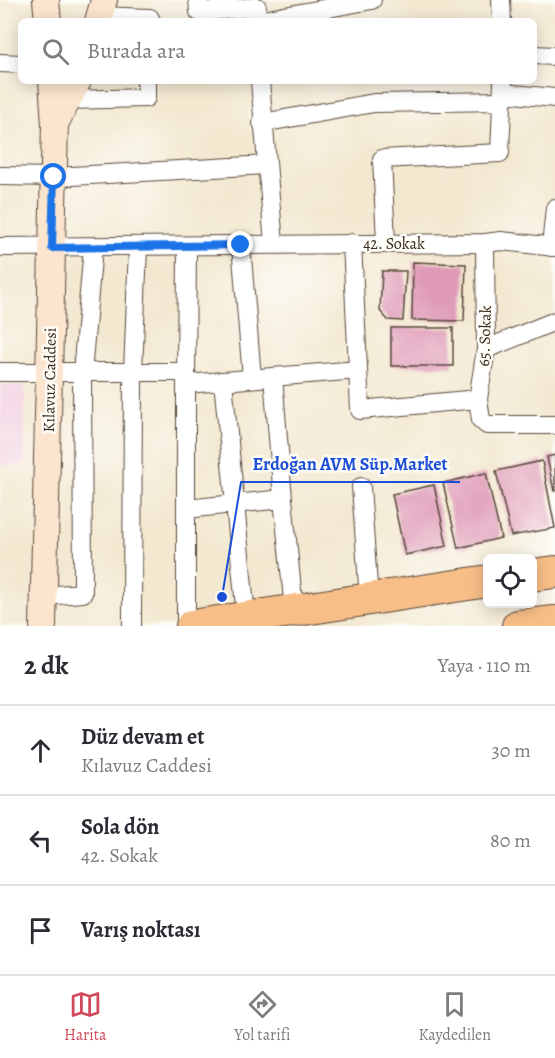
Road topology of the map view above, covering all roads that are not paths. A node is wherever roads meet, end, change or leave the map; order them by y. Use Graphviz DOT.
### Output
graph roads {
  1 [pos="46,0"];
  2 [pos="198,0"];
  3 [pos="372,0"];
  4 [pos="501,0"];
  5 [pos="100,12"];
  6 [pos="257,12"];
  7 [pos="48,18"];
  8 [pos="150,18"];
  9 [pos="502,18"];
  10 [pos="537,55"];
  11 [pos="555,57"];
  12 [pos="0,63"];
  13 [pos="18,64"];
  14 [pos="146,84"];
  15 [pos="260,84"];
  16 [pos="66,87"];
  17 [pos="503,92"];
  18 [pos="555,98"];
  19 [pos="262,123"];
  20 [pos="266,165"];
  21 [pos="0,176"];
  22 [pos="54,177"];
  23 [pos="555,208"];
  24 [pos="386,242"];
  25 [pos="352,243"];
  26 [pos="485,243"];
  27 [pos="274,244"];
  28 [pos="241,245"];
  29 [pos="187,246"];
  30 [pos="0,247"];
  31 [pos="93,247"];
  32 [pos="138,247"];
  33 [pos="553,247"];
  34 [pos="52,248"];
  35 [pos="555,321"];
  36 [pos="486,349"];
  37 [pos="358,370"];
  38 [pos="0,372"];
  39 [pos="133,372"];
  40 [pos="49,373"];
  41 [pos="82,373"];
  42 [pos="273,376"];
  43 [pos="186,378"];
  44 [pos="252,378"];
  45 [pos="223,381"];
  46 [pos="478,399"];
  47 [pos="555,425"];
  48 [pos="361,487"];
  49 [pos="283,499"];
  50 [pos="234,504"];
  51 [pos="186,509"];
  52 [pos="555,572"];
  53 [pos="537,574"];
  54 [pos="483,582"];
  55 [pos="44,596"];
  56 [pos="369,599"];
  57 [pos="294,610"];
  58 [pos="246,617"];
  59 [pos="555,622"];
  60 [pos="43,626"];
  61 [pos="132,626"];
  62 [pos="186,626"];
  63 [pos="192,626"];
  64 [pos="518,626"];
  1 -- 7 [label="street"];
  2 -- 6 [label="street"];
  3 -- 6 [label="street"];
  4 -- 9 [label="street"];
  5 -- 8 [label="street"];
  10 -- 11 [label="street"];
  12 -- 13 [label="street"];
  14 -- 16 [label="street"];
  15 -- 19 [label="street"];
  16 -- 22 [label="street, Kılavuz Caddesi"];
  17 -- 18 [label="street"];
  17 -- 19 [label="street"];
  17 -- 24 [label="street"];
  19 -- 20 [label="street"];
  20 -- 22 [label="street"];
  20 -- 27 [label="street"];
  21 -- 22 [label="street"];
  22 -- 34 [label="street, Kılavuz Caddesi"];
  23 -- 33 [label="street"];
  24 -- 25 [label="street, 42. Sokak"];
  24 -- 26 [label="street, 42. Sokak"];
  25 -- 27 [label="street, 42. Sokak"];
  25 -- 37 [label="street"];
  26 -- 33 [label="street, 42. Sokak"];
  26 -- 36 [label="street, 65. Sokak"];
  27 -- 28 [label="street, 42. Sokak"];
  28 -- 29 [label="street, 42. Sokak"];
  28 -- 44 [label="street"];
  29 -- 32 [label="street, 42. Sokak"];
  29 -- 43 [label="street"];
  30 -- 34 [label="street, 42. Sokak"];
  31 -- 32 [label="street, 42. Sokak"];
  31 -- 34 [label="street, 42. Sokak"];
  31 -- 41 [label="street"];
  32 -- 39 [label="street"];
  34 -- 40 [label="street, Kılavuz Caddesi"];
  35 -- 36 [label="street"];
  36 -- 46 [label="street, 65. Sokak"];
  37 -- 42 [label="street"];
  37 -- 46 [label="street"];
  38 -- 40 [label="street"];
  39 -- 41 [label="street"];
  39 -- 43 [label="street"];
  39 -- 61 [label="street"];
  40 -- 41 [label="street"];
  40 -- 55 [label="street, Kılavuz Caddesi"];
  41 -- 55 [label="street"];
  42 -- 44 [label="street"];
  42 -- 49 [label="street"];
  43 -- 45 [label="street"];
  43 -- 51 [label="street"];
  44 -- 45 [label="street"];
  45 -- 50 [label="street"];
  46 -- 47 [label="street, 65. Sokak"];
  48 -- 56 [label="street"];
  49 -- 50 [label="street"];
  49 -- 57 [label="street"];
  50 -- 51 [label="street"];
  50 -- 58 [label="street"];
  51 -- 62 [label="street"];
  52 -- 53 [label="highway"];
  54 -- 56 [label="highway"];
  55 -- 60 [label="street, Kılavuz Caddesi"];
  56 -- 57 [label="highway"];
  57 -- 58 [label="highway"];
  58 -- 63 [label="highway"];
  59 -- 64 [label="highway"];
}
